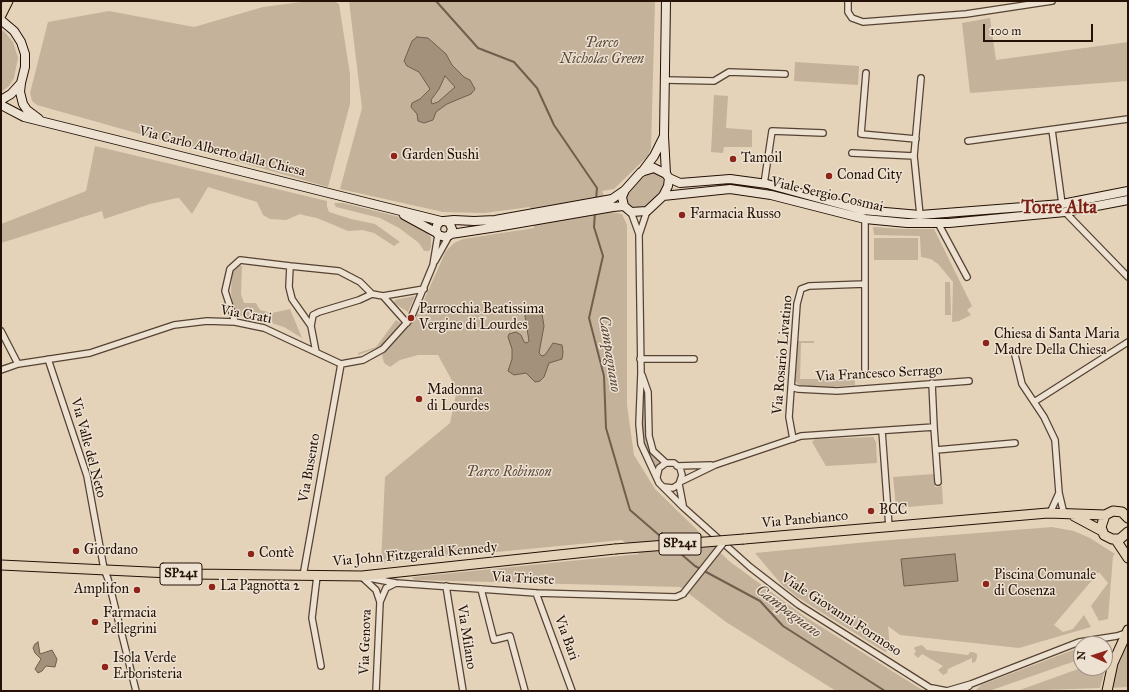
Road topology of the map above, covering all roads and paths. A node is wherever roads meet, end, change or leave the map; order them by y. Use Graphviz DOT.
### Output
graph roads {
  1 [pos="8,1"];
  2 [pos="666,1"];
  3 [pos="848,1"];
  4 [pos="1052,1"];
  5 [pos="2,16"];
  6 [pos="866,73"];
  7 [pos="785,74"];
  8 [pos="921,78"];
  9 [pos="665,80"];
  10 [pos="21,83"];
  11 [pos="1,100"];
  12 [pos="1,105"];
  13 [pos="1128,119"];
  14 [pos="43,122"];
  15 [pos="1052,130"];
  16 [pos="822,133"];
  17 [pos="664,136"];
  18 [pos="916,139"];
  19 [pos="968,141"];
  20 [pos="852,153"];
  21 [pos="914,156"];
  22 [pos="641,172"];
  23 [pos="668,176"];
  24 [pos="764,184"];
  25 [pos="625,190"];
  26 [pos="1128,192"];
  27 [pos="663,196"];
  28 [pos="1128,200"];
  29 [pos="612,203"];
  30 [pos="624,206"];
  31 [pos="1063,208"];
  32 [pos="394,209"];
  33 [pos="647,211"];
  34 [pos="632,212"];
  35 [pos="920,215"];
  36 [pos="865,219"];
  37 [pos="443,221"];
  38 [pos="938,223"];
  39 [pos="496,224"];
  40 [pos="437,234"];
  41 [pos="450,235"];
  42 [pos="639,235"];
  43 [pos="433,264"];
  44 [pos="290,266"];
  45 [pos="967,277"];
  46 [pos="1128,277"];
  47 [pos="865,284"];
  48 [pos="424,289"];
  49 [pos="372,294"];
  50 [pos="383,296"];
  51 [pos="235,322"];
  52 [pos="408,323"];
  53 [pos="311,326"];
  54 [pos="1,331"];
  55 [pos="1128,342"];
  56 [pos="1014,351"];
  57 [pos="316,352"];
  58 [pos="48,359"];
  59 [pos="640,359"];
  60 [pos="694,359"];
  61 [pos="18,364"];
  62 [pos="341,364"];
  63 [pos="865,369"];
  64 [pos="1,370"];
  65 [pos="641,373"];
  66 [pos="969,381"];
  67 [pos="932,383"];
  68 [pos="791,387"];
  69 [pos="1034,402"];
  70 [pos="934,427"];
  71 [pos="882,431"];
  72 [pos="793,439"];
  73 [pos="1015,443"];
  74 [pos="936,450"];
  75 [pos="666,463"];
  76 [pos="715,465"];
  77 [pos="677,466"];
  78 [pos="657,479"];
  79 [pos="938,482"];
  80 [pos="680,483"];
  81 [pos="662,486"];
  82 [pos="1059,493"];
  83 [pos="683,508"];
  84 [pos="1050,514"];
  85 [pos="1066,514"];
  86 [pos="1126,514"];
  87 [pos="1105,515"];
  88 [pos="889,527"];
  89 [pos="1102,531"];
  90 [pos="1128,533"];
  91 [pos="725,540"];
  92 [pos="1116,540"];
  93 [pos="615,549"];
  94 [pos="1128,558"];
  95 [pos="1,565"];
  96 [pos="104,569"];
  97 [pos="317,576"];
  98 [pos="362,576"];
  99 [pos="303,577"];
  100 [pos="396,582"];
  101 [pos="446,586"];
  102 [pos="481,589"];
  103 [pos="536,593"];
  104 [pos="380,602"];
  105 [pos="1127,632"];
  106 [pos="1113,637"];
  107 [pos="1073,644"];
  108 [pos="1113,663"];
  109 [pos="321,666"];
  110 [pos="1110,676"];
  111 [pos="971,684"];
  112 [pos="928,688"];
  113 [pos="136,691"];
  114 [pos="376,691"];
  115 [pos="463,691"];
  116 [pos="525,691"];
  117 [pos="572,691"];
  118 [pos="935,691"];
  119 [pos="960,691"];
  120 [pos="1107,691"];
  1 -- 5 [label="main road"];
  2 -- 9 [label="street"];
  3 -- 4 [label="street"];
  5 -- 10 [label="street, Via Carlo Alberto dalla Chiesa"];
  6 -- 18 [label="street"];
  7 -- 9 [label="street"];
  8 -- 18 [label="street"];
  9 -- 17 [label="street"];
  10 -- 11 [label="street"];
  10 -- 14 [label="street, Via Carlo Alberto dalla Chiesa"];
  12 -- 14 [label="street, Via Carlo Alberto dalla Chiesa"];
  13 -- 15 [label="street"];
  14 -- 32 [label="street, Via Carlo Alberto dalla Chiesa"];
  15 -- 19 [label="street"];
  15 -- 31 [label="street"];
  16 -- 24 [label="street"];
  17 -- 22 [label="street"];
  17 -- 23 [label="street"];
  18 -- 21 [label="street"];
  20 -- 21 [label="street"];
  21 -- 35 [label="street"];
  22 -- 23 [label="street"];
  22 -- 25 [label="street"];
  23 -- 24 [label="street, Viale Sergio Cosmai"];
  23 -- 27 [label="street"];
  24 -- 35 [label="street, Viale Sergio Cosmai"];
  25 -- 29 [label="street"];
  25 -- 30 [label="street"];
  26 -- 31 [label="street, Viale Sergio Cosmai"];
  27 -- 33 [label="street"];
  27 -- 36 [label="street, Viale Sergio Cosmai"];
  28 -- 31 [label="street, Viale Sergio Cosmai"];
  29 -- 30 [label="street"];
  29 -- 39 [label="street"];
  30 -- 34 [label="street"];
  31 -- 35 [label="street, Viale Sergio Cosmai"];
  31 -- 38 [label="street, Viale Sergio Cosmai"];
  31 -- 46 [label="street"];
  32 -- 37 [label="street, Via Carlo Alberto dalla Chiesa"];
  32 -- 40 [label="street, Via Carlo Alberto dalla Chiesa"];
  33 -- 34 [label="street"];
  33 -- 42 [label="street"];
  34 -- 42 [label="street"];
  36 -- 38 [label="street, Viale Sergio Cosmai"];
  36 -- 47 [label="street"];
  37 -- 39 [label="street, Via Carlo Alberto dalla Chiesa"];
  37 -- 40 [label="street"];
  37 -- 41 [label="street"];
  38 -- 45 [label="street"];
  39 -- 41 [label="street"];
  40 -- 41 [label="street"];
  40 -- 43 [label="street"];
  41 -- 43 [label="street"];
  42 -- 59 [label="street"];
  43 -- 48 [label="street"];
  44 -- 49 [label="street"];
  44 -- 51 [label="street"];
  44 -- 53 [label="street"];
  47 -- 63 [label="street"];
  47 -- 68 [label="street, Via Rosario Livatino"];
  48 -- 50 [label="street"];
  48 -- 52 [label="street"];
  49 -- 50 [label="street"];
  49 -- 53 [label="street"];
  50 -- 52 [label="street"];
  51 -- 57 [label="street, Via Crati"];
  51 -- 58 [label="street, Via Crati"];
  52 -- 62 [label="street"];
  53 -- 57 [label="street"];
  54 -- 61 [label="street"];
  55 -- 69 [label="street"];
  56 -- 69 [label="street"];
  57 -- 62 [label="street, Via Crati"];
  58 -- 61 [label="street, Via Crati"];
  58 -- 96 [label="street, Via Valle del Neto"];
  59 -- 60 [label="street"];
  59 -- 65 [label="street"];
  61 -- 64 [label="street, Via Crati"];
  62 -- 99 [label="street, Via Busento"];
  65 -- 75 [label="street"];
  65 -- 78 [label="street"];
  66 -- 67 [label="street, Via Francesco Serrago"];
  67 -- 68 [label="street, Via Francesco Serrago"];
  67 -- 70 [label="street"];
  68 -- 72 [label="street, Via Rosario Livatino"];
  69 -- 82 [label="street"];
  70 -- 71 [label="street"];
  70 -- 74 [label="street"];
  71 -- 72 [label="street"];
  71 -- 88 [label="street"];
  72 -- 76 [label="street"];
  73 -- 74 [label="street"];
  74 -- 79 [label="street"];
  75 -- 77 [label="street"];
  75 -- 78 [label="street"];
  76 -- 77 [label="street"];
  76 -- 80 [label="street"];
  77 -- 80 [label="street"];
  78 -- 81 [label="street"];
  80 -- 81 [label="street"];
  80 -- 83 [label="street"];
  81 -- 83 [label="street, Viale Giovanni Formoso"];
  82 -- 84 [label="street"];
  82 -- 85 [label="street"];
  83 -- 112 [label="street, Viale Giovanni Formoso"];
  84 -- 85 [label="main road, Via Panebianco / SP241"];
  84 -- 88 [label="main road, Via Panebianco / SP241"];
  85 -- 87 [label="main road, Via Panebianco"];
  85 -- 89 [label="main road, Via Panebianco"];
  86 -- 87 [label="main road, Via Panebianco"];
  87 -- 89 [label="main road"];
  88 -- 91 [label="main road, Via Panebianco / SP241, bridge"];
  89 -- 92 [label="main road, Via Panebianco"];
  90 -- 92 [label="main road"];
  91 -- 93 [label="main road, Via Panebianco / SP241, bridge"];
  91 -- 103 [label="street, Via Trieste, bridge"];
  92 -- 94 [label="main road"];
  93 -- 98 [label="main road, Via John Fitzgerald Kennedy / SP241"];
  95 -- 96 [label="main road, Via John Fitzgerald Kennedy / SP241"];
  96 -- 99 [label="main road, Via John Fitzgerald Kennedy / SP241"];
  96 -- 113 [label="street, Via Valle del Neto"];
  97 -- 98 [label="main road, Via John Fitzgerald Kennedy / SP241"];
  97 -- 99 [label="main road, Via John Fitzgerald Kennedy / SP241"];
  97 -- 109 [label="street"];
  98 -- 100 [label="street, Via Trieste"];
  98 -- 104 [label="street, Via Genova"];
  100 -- 101 [label="street, Via Trieste"];
  100 -- 104 [label="street"];
  101 -- 102 [label="street, Via Trieste"];
  101 -- 115 [label="street, Via Milano"];
  102 -- 103 [label="street, Via Trieste"];
  102 -- 116 [label="street"];
  103 -- 117 [label="street, Via Bari"];
  104 -- 114 [label="street, Via Genova"];
  105 -- 106 [label="street"];
  105 -- 108 [label="main road"];
  107 -- 111 [label="street"];
  110 -- 120 [label="main road"];
  111 -- 112 [label="street"];
  111 -- 119 [label="street"];
  112 -- 118 [label="street, Viale Giovanni Formoso"];
}
